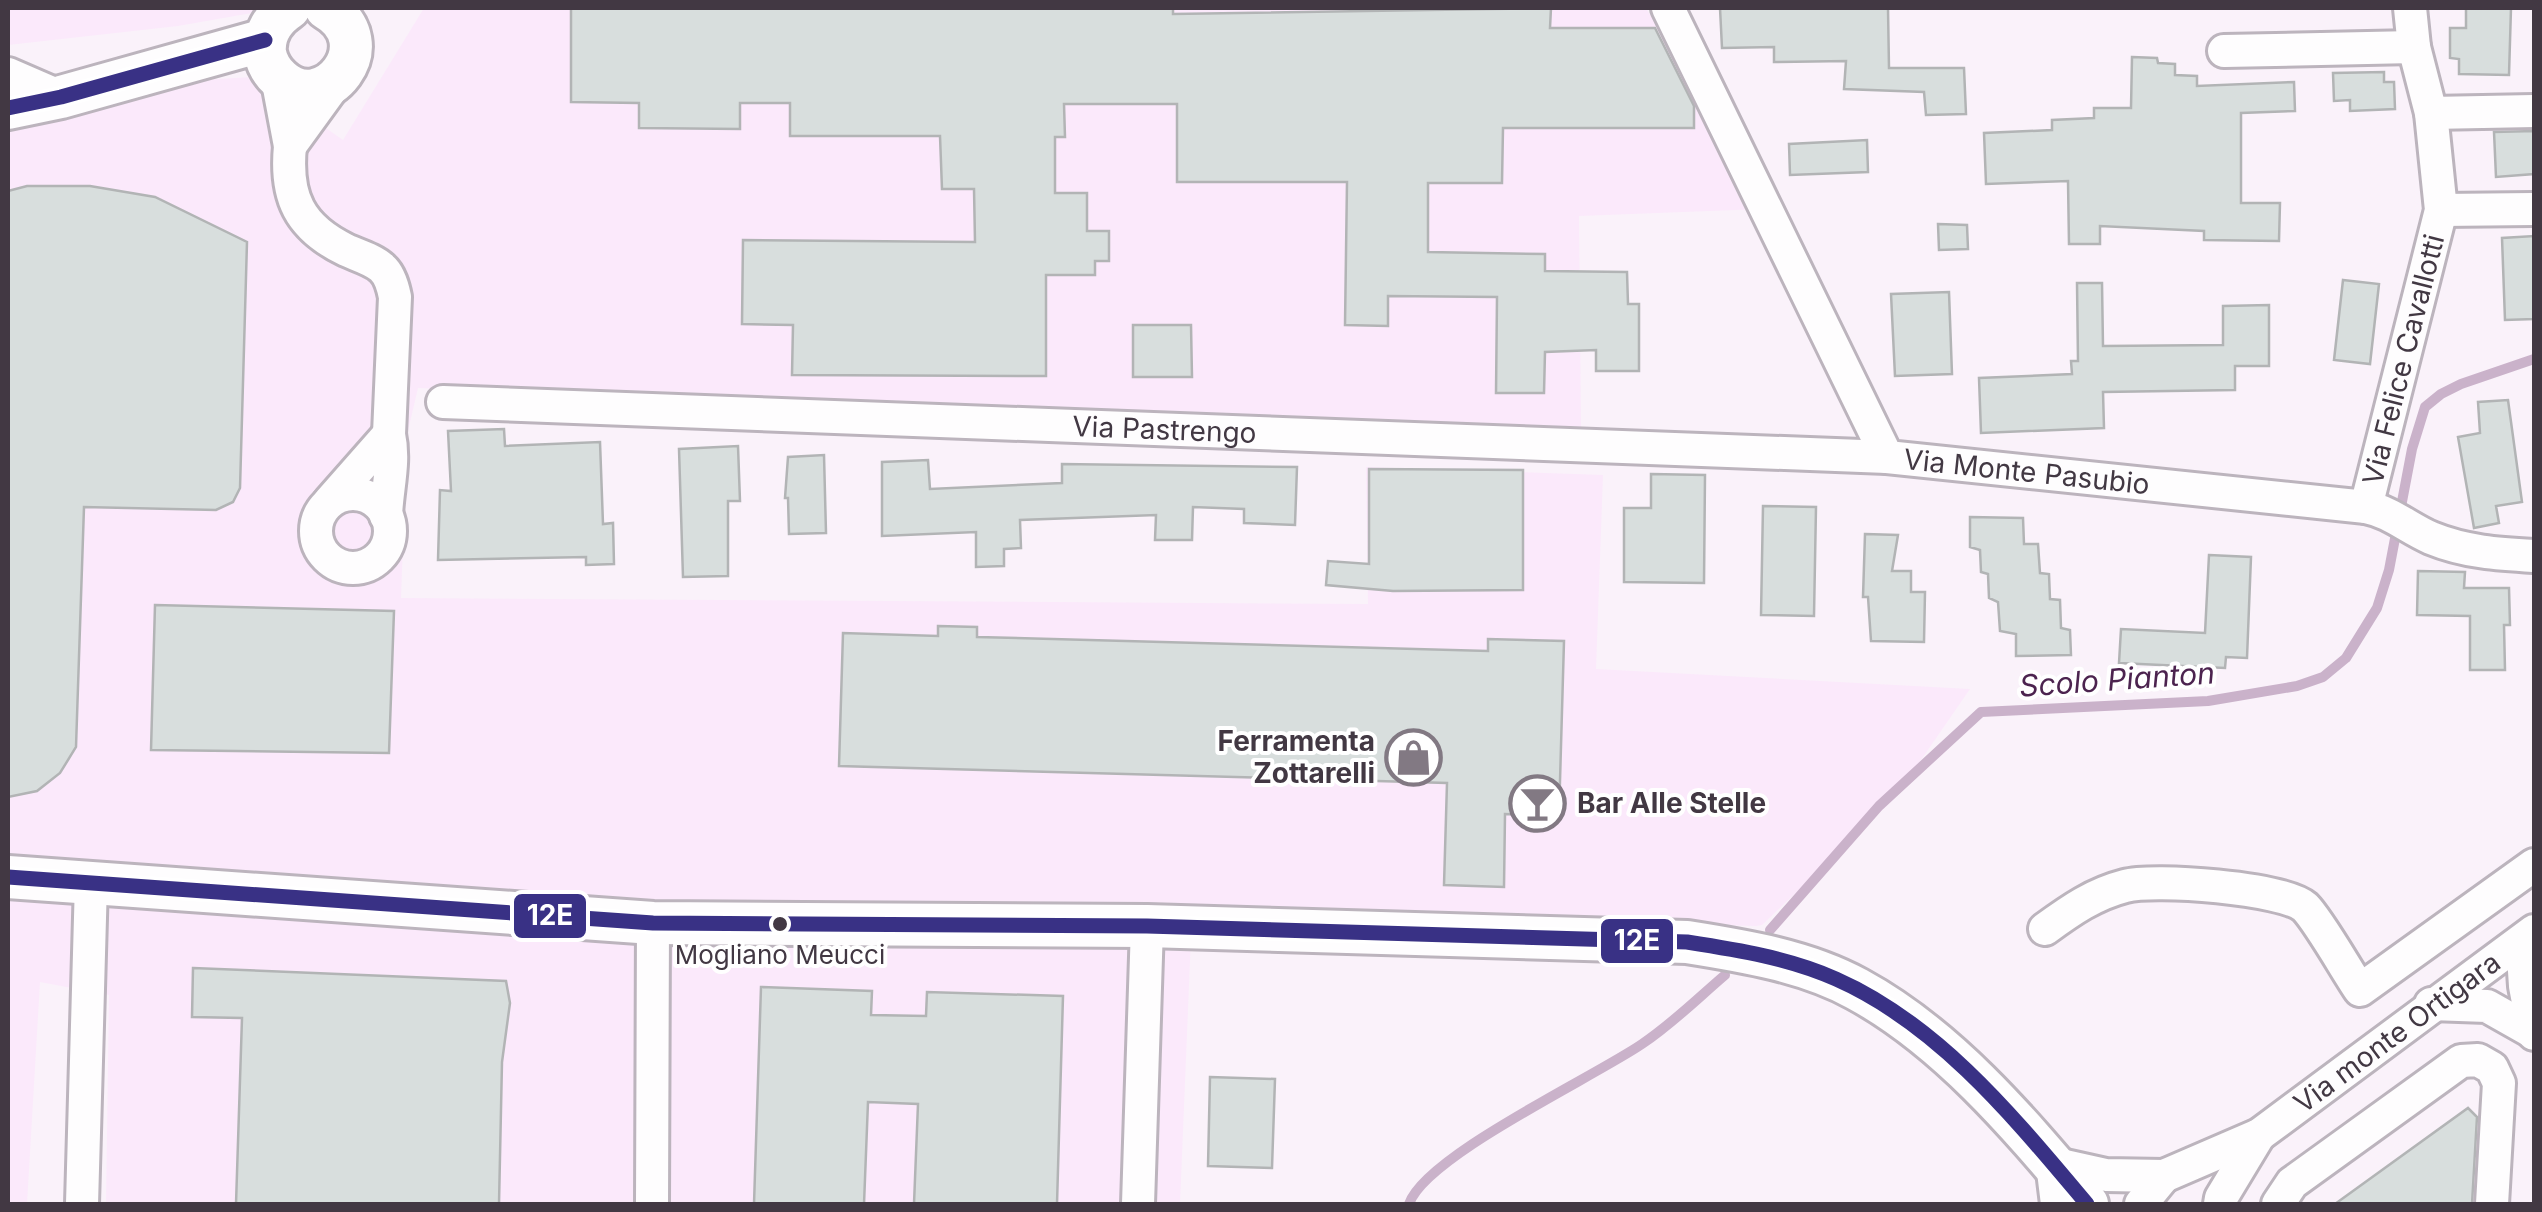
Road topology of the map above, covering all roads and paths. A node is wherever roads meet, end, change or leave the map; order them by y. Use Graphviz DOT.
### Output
graph roads {
  1 [pos="1668,8"];
  2 [pos="2410,8"];
  3 [pos="337,10"];
  4 [pos="277,41"];
  5 [pos="2414,48"];
  6 [pos="2224,51"];
  7 [pos="8,74"];
  8 [pos="342,74"];
  9 [pos="61,97"];
  10 [pos="8,108"];
  11 [pos="2534,112"];
  12 [pos="2431,113"];
  13 [pos="290,146"];
  14 [pos="2441,210"];
  15 [pos="2534,210"];
  16 [pos="443,402"];
  17 [pos="390,434"];
  18 [pos="1888,457"];
  19 [pos="330,502"];
  20 [pos="2375,509"];
  21 [pos="386,516"];
  22 [pos="2534,556"];
  23 [pos="2534,865"];
  24 [pos="8,877"];
  25 [pos="91,882"];
  26 [pos="653,923"];
  27 [pos="1147,926"];
  28 [pos="2045,929"];
  29 [pos="2530,939"];
  30 [pos="2431,1004"];
  31 [pos="2534,1033"];
  32 [pos="2259,1135"];
  33 [pos="2164,1176"];
  34 [pos="2055,1184"];
  35 [pos="2218,1202"];
  36 [pos="82,1204"];
  37 [pos="652,1204"];
  38 [pos="1138,1204"];
  39 [pos="2087,1204"];
  40 [pos="2140,1204"];
  41 [pos="2278,1204"];
  42 [pos="2492,1204"];
  1 -- 18 [label="street, Via Monte Pasubio"];
  2 -- 5 [label="street, Via Felice Cavallotti"];
  3 -- 8 [label="main road"];
  4 -- 8 [label="main road"];
  4 -- 9 [label="main road"];
  4 -- 13 [label="street"];
  5 -- 6 [label="street"];
  5 -- 12 [label="street, Via Felice Cavallotti"];
  7 -- 9 [label="street"];
  8 -- 13 [label="street"];
  9 -- 10 [label="main road"];
  11 -- 12 [label="street"];
  12 -- 14 [label="street, Via Felice Cavallotti"];
  13 -- 17 [label="street"];
  14 -- 15 [label="street, Via Felice Cavallotti"];
  14 -- 20 [label="street, Via Felice Cavallotti"];
  16 -- 18 [label="street, Via Pastrengo"];
  17 -- 19 [label="street"];
  17 -- 21 [label="street"];
  18 -- 20 [label="street, Via Monte Pasubio"];
  19 -- 21 [label="street"];
  19 -- 21 [label="street"];
  20 -- 22 [label="street, Via Monte Pasubio"];
  23 -- 28 [label="street"];
  24 -- 25 [label="main road"];
  25 -- 26 [label="main road"];
  25 -- 36 [label="street"];
  26 -- 27 [label="main road"];
  26 -- 37 [label="street"];
  27 -- 34 [label="main road"];
  27 -- 38 [label="street"];
  29 -- 30 [label="street, Via monte Ortigara"];
  29 -- 31 [label="street"];
  30 -- 31 [label="street"];
  30 -- 32 [label="street, Via monte Ortigara"];
  32 -- 33 [label="street, Via monte Ortigara"];
  32 -- 35 [label="street, Via monte Ortigara"];
  33 -- 34 [label="street, Via monte Ortigara"];
  33 -- 40 [label="street, Via monte Ortigara"];
  34 -- 39 [label="main road"];
  41 -- 42 [label="street"];
}
